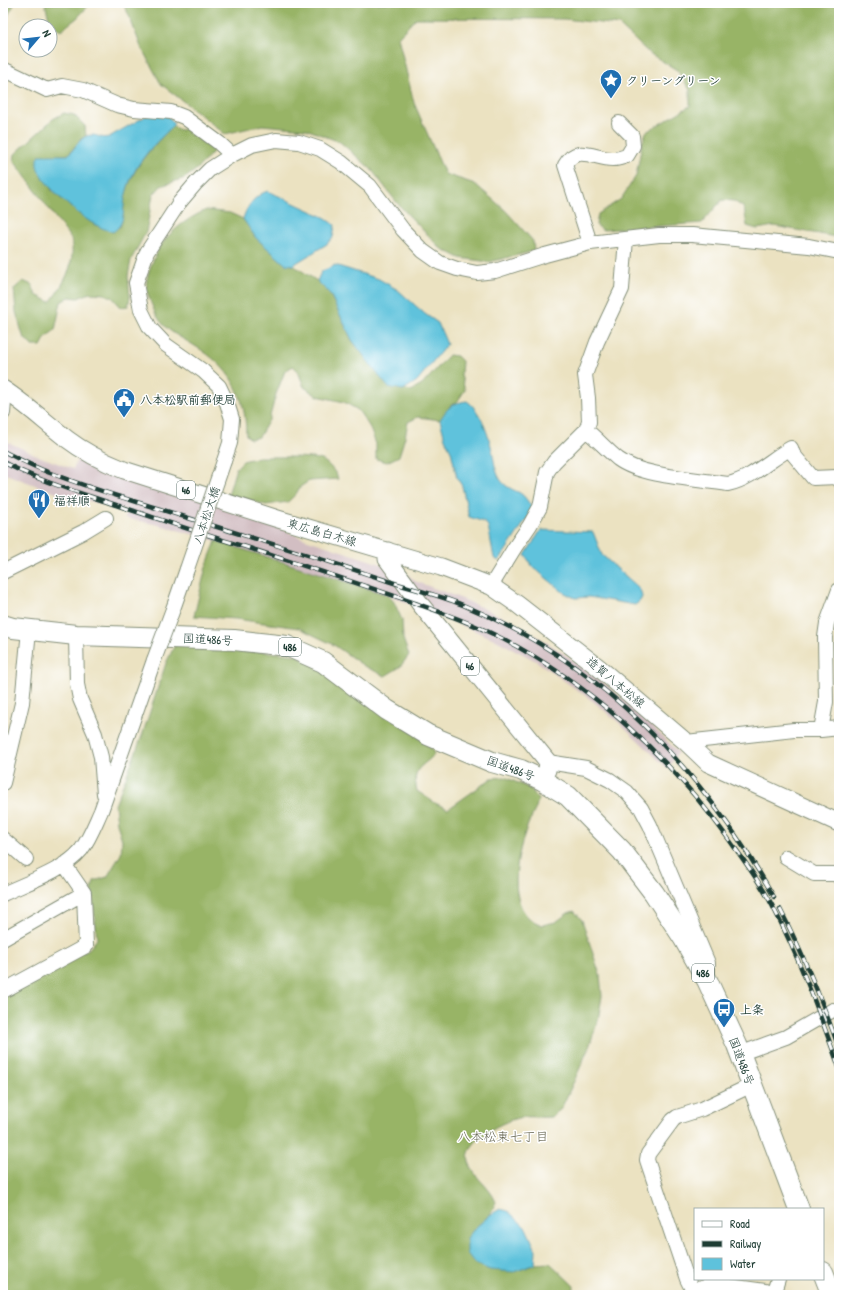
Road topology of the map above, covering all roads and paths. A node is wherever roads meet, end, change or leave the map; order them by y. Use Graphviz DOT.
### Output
graph roads {
  1 [pos="3,69"];
  2 [pos="619,124"];
  3 [pos="232,155"];
  4 [pos="626,239"];
  5 [pos="590,243"];
  6 [pos="839,252"];
  7 [pos="3,389"];
  8 [pos="3,401"];
  9 [pos="3,413"];
  10 [pos="586,430"];
  11 [pos="839,480"];
  12 [pos="106,518"];
  13 [pos="388,551"];
  14 [pos="3,572"];
  15 [pos="491,586"];
  16 [pos="839,590"];
  17 [pos="3,624"];
  18 [pos="29,630"];
  19 [pos="76,635"];
  20 [pos="839,728"];
  21 [pos="821,730"];
  22 [pos="686,742"];
  23 [pos="545,771"];
  24 [pos="3,783"];
  25 [pos="104,800"];
  26 [pos="839,823"];
  27 [pos="3,839"];
  28 [pos="786,857"];
  29 [pos="26,859"];
  30 [pos="64,864"];
  31 [pos="839,876"];
  32 [pos="84,893"];
  33 [pos="3,894"];
  34 [pos="3,939"];
  35 [pos="707,980"];
  36 [pos="3,992"];
  37 [pos="833,1010"];
  38 [pos="740,1054"];
  39 [pos="752,1085"];
  40 [pos="799,1208"];
  41 [pos="824,1275"];
  42 [pos="778,1280"];
  43 [pos="692,1292"];
  44 [pos="773,1294"];
  45 [pos="832,1295"];
  1 -- 3 [label="street"];
  2 -- 5 [label="street"];
  3 -- 5 [label="street, 八本松大橋"];
  3 -- 25 [label="street, 八本松大橋, bridge"];
  4 -- 5 [label="street, 八本松大橋"];
  4 -- 6 [label="street, 八本松大橋"];
  4 -- 10 [label="street"];
  7 -- 13 [label="main road, 東広島白木線 / 46"];
  8 -- 9 [label="street"];
  10 -- 11 [label="street"];
  10 -- 15 [label="street"];
  12 -- 14 [label="street"];
  13 -- 15 [label="main road, 造賀八本松線"];
  13 -- 23 [label="main road, 46"];
  15 -- 22 [label="main road, 造賀八本松線"];
  16 -- 21 [label="street"];
  17 -- 18 [label="highway, 国道486号 / 486"];
  18 -- 19 [label="highway, 国道486号 / 486"];
  18 -- 24 [label="street"];
  19 -- 23 [label="highway, 国道486号 / 486"];
  19 -- 25 [label="street"];
  20 -- 21 [label="street"];
  21 -- 22 [label="street"];
  22 -- 26 [label="main road, 造賀八本松線"];
  23 -- 35 [label="highway, 国道486号 / 486"];
  23 -- 35 [label="street"];
  25 -- 30 [label="street, 八本松大橋"];
  27 -- 29 [label="street"];
  28 -- 31 [label="street"];
  30 -- 32 [label="street"];
  30 -- 33 [label="street, 八本松大橋"];
  32 -- 34 [label="street"];
  32 -- 36 [label="street"];
  35 -- 38 [label="highway, 国道486号 / 486"];
  37 -- 38 [label="street"];
  38 -- 39 [label="highway, 国道486号 / 486"];
  39 -- 40 [label="highway, 国道486号 / 486"];
  39 -- 43 [label="street"];
  41 -- 45 [label="highway"];
  42 -- 44 [label="street"];
  43 -- 44 [label="street"];
}
